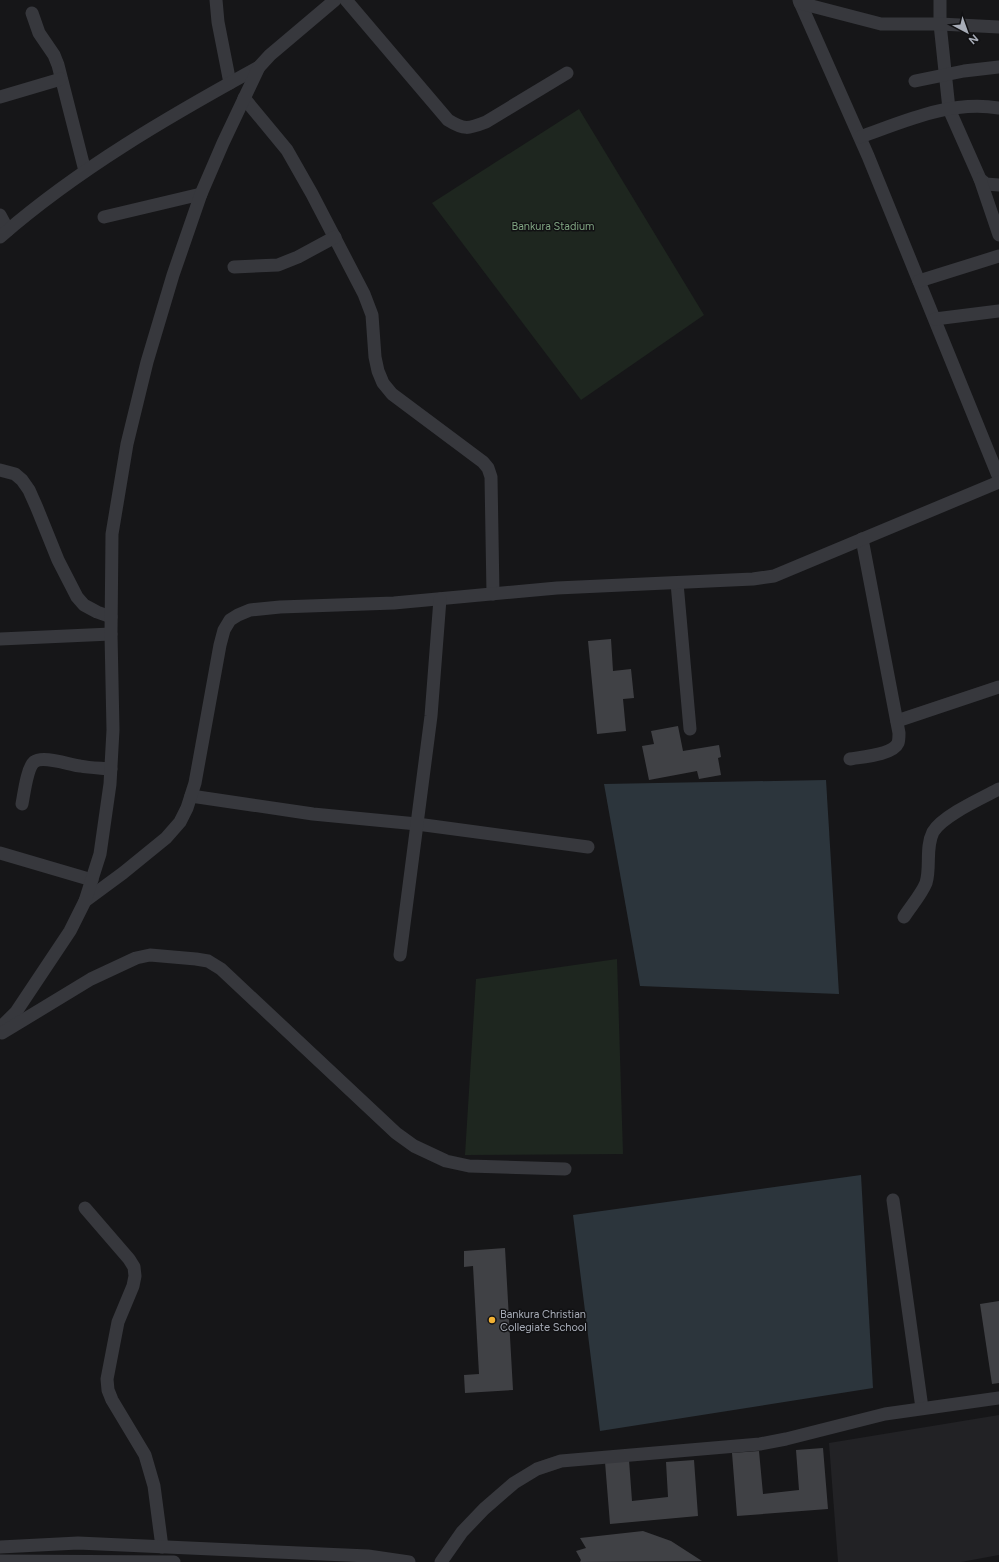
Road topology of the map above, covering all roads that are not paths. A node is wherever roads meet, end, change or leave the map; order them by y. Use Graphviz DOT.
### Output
graph roads {
  1 [pos="216,0"];
  2 [pos="335,0"];
  3 [pos="346,0"];
  4 [pos="940,0"];
  5 [pos="799,2"];
  6 [pos="32,13"];
  7 [pos="940,24"];
  8 [pos="999,27"];
  9 [pos="259,67"];
  10 [pos="999,67"];
  11 [pos="567,73"];
  12 [pos="946,75"];
  13 [pos="61,79"];
  14 [pos="916,81"];
  15 [pos="230,83"];
  16 [pos="0,96"];
  17 [pos="244,98"];
  18 [pos="949,108"];
  19 [pos="999,108"];
  20 [pos="860,137"];
  21 [pos="86,171"];
  22 [pos="980,179"];
  23 [pos="999,185"];
  24 [pos="201,194"];
  25 [pos="0,215"];
  26 [pos="104,217"];
  27 [pos="4,234"];
  28 [pos="999,235"];
  29 [pos="335,237"];
  30 [pos="999,256"];
  31 [pos="234,267"];
  32 [pos="919,281"];
  33 [pos="999,311"];
  34 [pos="935,319"];
  35 [pos="0,470"];
  36 [pos="999,478"];
  37 [pos="999,482"];
  38 [pos="862,539"];
  39 [pos="677,583"];
  40 [pos="493,594"];
  41 [pos="440,598"];
  42 [pos="111,617"];
  43 [pos="111,634"];
  44 [pos="0,639"];
  45 [pos="999,687"];
  46 [pos="897,721"];
  47 [pos="690,729"];
  48 [pos="850,759"];
  49 [pos="111,769"];
  50 [pos="999,789"];
  51 [pos="191,796"];
  52 [pos="22,804"];
  53 [pos="417,824"];
  54 [pos="588,847"];
  55 [pos="0,853"];
  56 [pos="92,880"];
  57 [pos="86,901"];
  58 [pos="904,917"];
  59 [pos="400,955"];
  60 [pos="0,1028"];
  61 [pos="0,1034"];
  62 [pos="565,1169"];
  63 [pos="892,1200"];
  64 [pos="85,1208"];
  65 [pos="999,1398"];
  66 [pos="922,1408"];
  67 [pos="0,1547"];
  68 [pos="162,1547"];
  69 [pos="0,1560"];
  70 [pos="174,1562"];
  71 [pos="409,1562"];
  72 [pos="441,1562"];
  1 -- 15 [label="street"];
  2 -- 9 [label="street"];
  3 -- 11 [label="street"];
  4 -- 7 [label="street"];
  5 -- 7 [label="street"];
  5 -- 20 [label="street"];
  6 -- 13 [label="street"];
  7 -- 8 [label="street"];
  7 -- 12 [label="street"];
  9 -- 15 [label="street"];
  9 -- 17 [label="street"];
  10 -- 12 [label="street"];
  12 -- 14 [label="street"];
  12 -- 18 [label="street"];
  13 -- 16 [label="street"];
  13 -- 21 [label="street"];
  15 -- 21 [label="street"];
  17 -- 24 [label="street"];
  17 -- 29 [label="street"];
  18 -- 19 [label="street"];
  18 -- 20 [label="street"];
  18 -- 22 [label="street"];
  20 -- 32 [label="street"];
  21 -- 27 [label="street"];
  22 -- 23 [label="street"];
  22 -- 28 [label="street"];
  24 -- 26 [label="street"];
  24 -- 42 [label="street"];
  25 -- 27 [label="street"];
  29 -- 31 [label="street"];
  29 -- 40 [label="street"];
  30 -- 32 [label="street"];
  32 -- 34 [label="street"];
  33 -- 34 [label="street"];
  34 -- 36 [label="street"];
  35 -- 42 [label="street"];
  37 -- 38 [label="street"];
  38 -- 39 [label="street"];
  38 -- 46 [label="street"];
  39 -- 40 [label="street"];
  39 -- 47 [label="street"];
  40 -- 41 [label="street"];
  41 -- 51 [label="street"];
  41 -- 53 [label="street"];
  42 -- 43 [label="street"];
  43 -- 44 [label="street"];
  43 -- 49 [label="street"];
  45 -- 46 [label="street"];
  46 -- 48 [label="street"];
  49 -- 52 [label="street"];
  49 -- 56 [label="street"];
  50 -- 58 [label="street"];
  51 -- 53 [label="street"];
  51 -- 57 [label="street"];
  53 -- 54 [label="street"];
  53 -- 59 [label="street"];
  55 -- 56 [label="street"];
  56 -- 57 [label="street"];
  57 -- 60 [label="street"];
  61 -- 62 [label="street"];
  63 -- 66 [label="street"];
  64 -- 68 [label="street"];
  65 -- 66 [label="street"];
  66 -- 72 [label="street"];
  67 -- 68 [label="street"];
  68 -- 71 [label="street"];
  69 -- 70 [label="street"];
}
